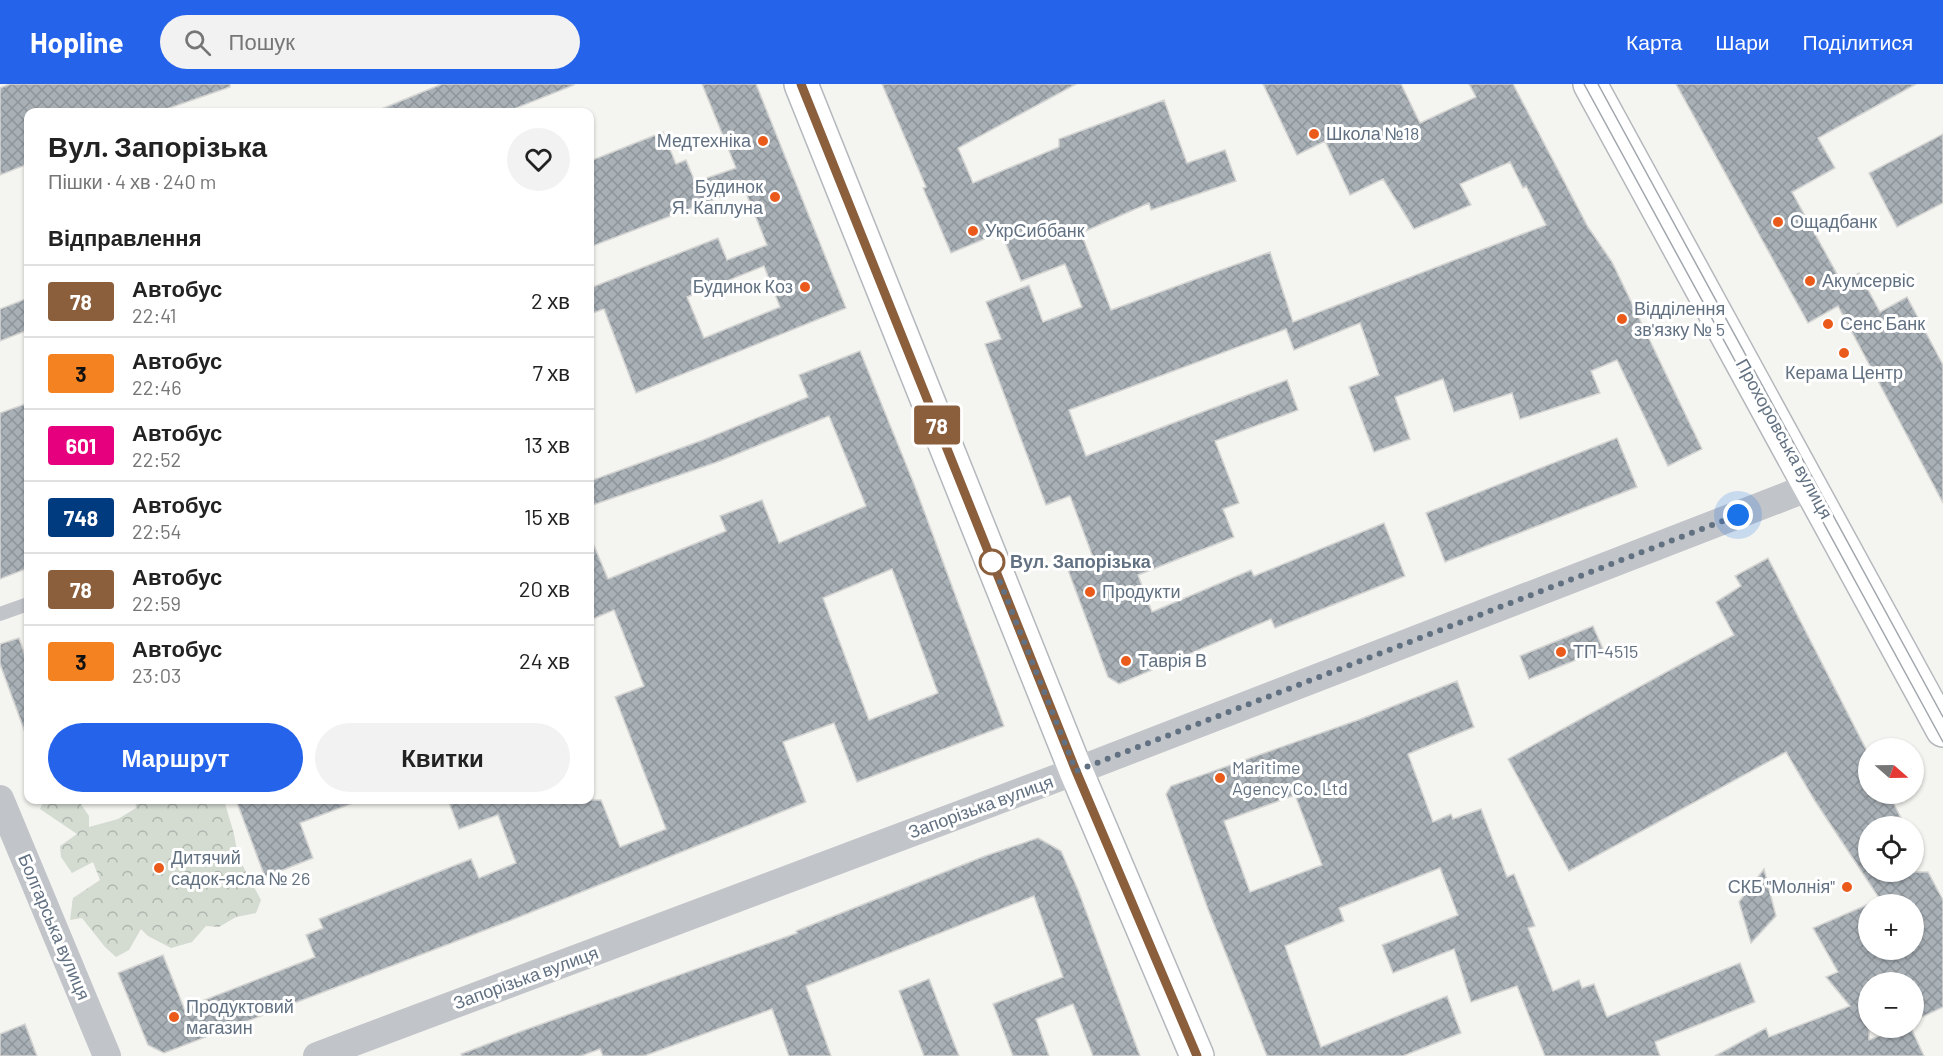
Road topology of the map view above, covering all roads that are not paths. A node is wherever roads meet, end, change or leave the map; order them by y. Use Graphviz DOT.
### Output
graph roads {
  1 [pos="801,84"];
  2 [pos="1590,84"];
  3 [pos="1810,487"];
  4 [pos="24,605"];
  5 [pos="0,614"];
  6 [pos="1943,730"];
  7 [pos="1076,771"];
  8 [pos="0,799"];
  9 [pos="107,1056"];
  10 [pos="317,1056"];
  11 [pos="1197,1056"];
  1 -- 7 [label="main road"];
  2 -- 3 [label="main road, Прохоровська вулиця"];
  3 -- 6 [label="main road, Прохоровська вулиця"];
  3 -- 7 [label="street, Запорізька вулиця"];
  4 -- 5 [label="lane"];
  7 -- 10 [label="street, Запорізька вулиця"];
  7 -- 11 [label="main road"];
  8 -- 9 [label="street, Болгарська вулиця"];
}
